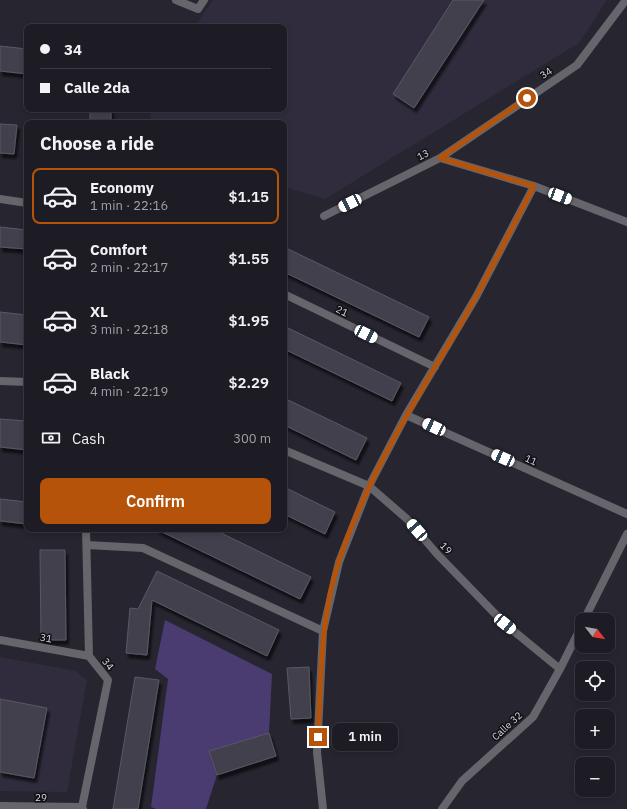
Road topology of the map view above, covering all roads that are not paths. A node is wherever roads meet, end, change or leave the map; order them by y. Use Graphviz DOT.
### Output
graph roads {
  1 [pos="176,0"];
  2 [pos="204,0"];
  3 [pos="626,0"];
  4 [pos="440,158"];
  5 [pos="534,186"];
  6 [pos="0,199"];
  7 [pos="24,203"];
  8 [pos="324,216"];
  9 [pos="627,222"];
  10 [pos="287,295"];
  11 [pos="435,367"];
  12 [pos="0,381"];
  13 [pos="24,382"];
  14 [pos="406,414"];
  15 [pos="287,451"];
  16 [pos="369,486"];
  17 [pos="627,514"];
  18 [pos="86,532"];
  19 [pos="627,534"];
  20 [pos="87,544"];
  21 [pos="588,613"];
  22 [pos="323,631"];
  23 [pos="575,639"];
  24 [pos="0,640"];
  25 [pos="89,656"];
  26 [pos="560,669"];
  27 [pos="0,806"];
  28 [pos="82,808"];
  29 [pos="323,809"];
  30 [pos="442,809"];
  1 -- 2 [label="street"];
  3 -- 4 [label="street, 34"];
  4 -- 5 [label="street, 13"];
  4 -- 8 [label="street, 13"];
  5 -- 9 [label="street, 13"];
  5 -- 11 [label="street"];
  6 -- 7 [label="street"];
  10 -- 11 [label="street, 21"];
  11 -- 14 [label="street"];
  12 -- 13 [label="street"];
  14 -- 16 [label="street"];
  14 -- 17 [label="street, 11"];
  15 -- 16 [label="street, 19"];
  16 -- 22 [label="street"];
  16 -- 26 [label="street, 19"];
  18 -- 20 [label="street, 34"];
  19 -- 21 [label="street"];
  20 -- 22 [label="street"];
  20 -- 25 [label="street, 34"];
  22 -- 29 [label="street"];
  23 -- 26 [label="street, Calle 32"];
  24 -- 25 [label="street, 31"];
  25 -- 28 [label="street, 34"];
  26 -- 30 [label="street, Calle 32"];
  27 -- 28 [label="street, 29"];
}
